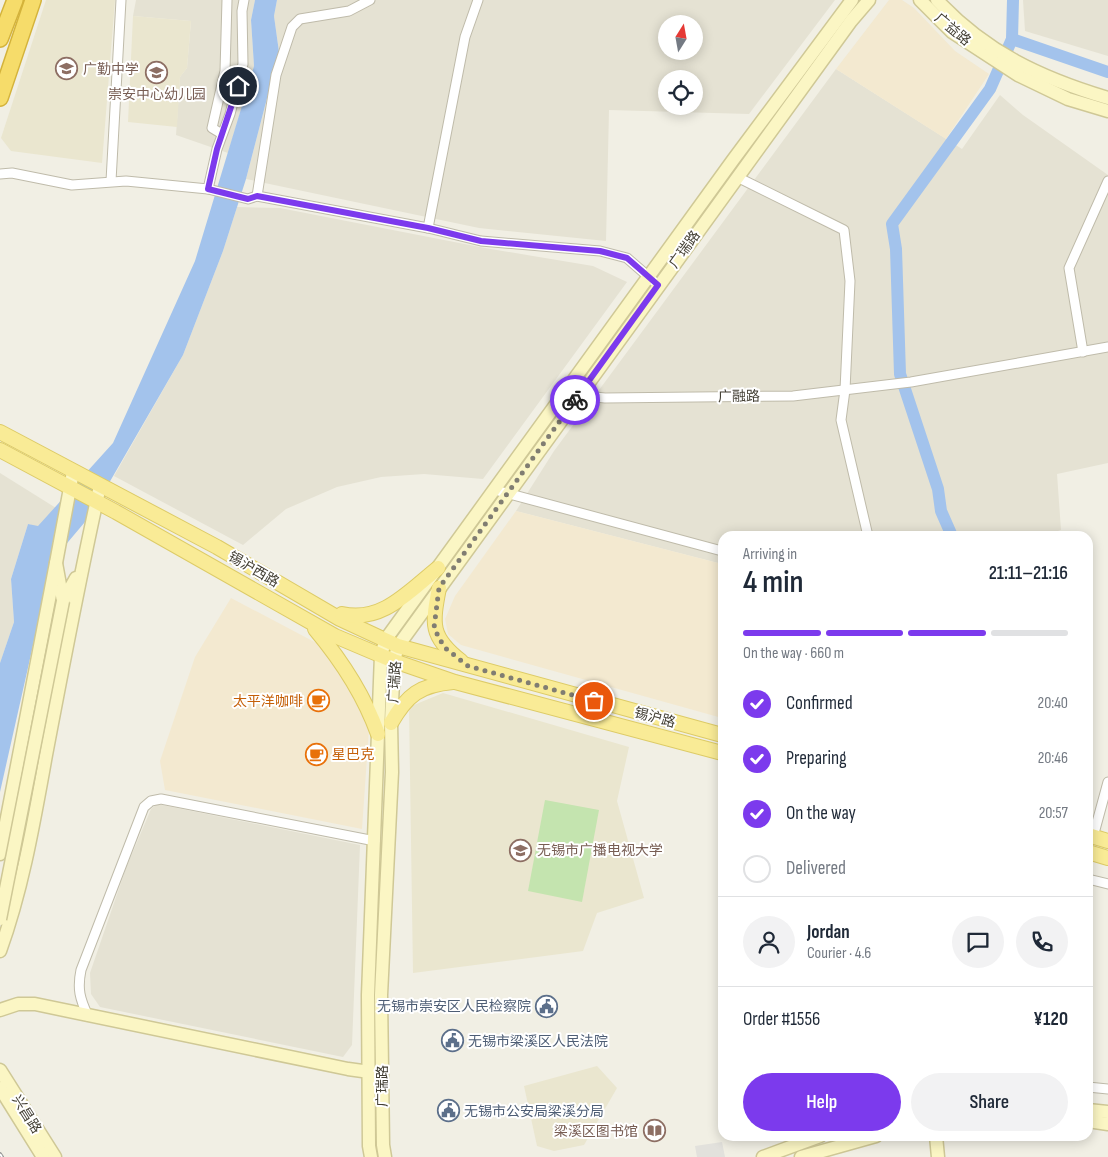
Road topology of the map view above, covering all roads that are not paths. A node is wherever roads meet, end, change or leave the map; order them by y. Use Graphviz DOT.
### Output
graph roads {
  1 [pos="5,0"];
  2 [pos="15,0"];
  3 [pos="33,0"];
  4 [pos="121,0"];
  5 [pos="227,0"];
  6 [pos="244,0"];
  7 [pos="370,0"];
  8 [pos="478,0"];
  9 [pos="852,0"];
  10 [pos="869,0"];
  11 [pos="920,0"];
  12 [pos="937,0"];
  13 [pos="0,12"];
  14 [pos="0,39"];
  15 [pos="990,52"];
  16 [pos="1021,71"];
  17 [pos="0,98"];
  18 [pos="1108,98"];
  19 [pos="1108,111"];
  20 [pos="222,134"];
  21 [pos="0,174"];
  22 [pos="737,177"];
  23 [pos="111,181"];
  24 [pos="1108,181"];
  25 [pos="208,189"];
  26 [pos="257,196"];
  27 [pos="428,228"];
  28 [pos="653,281"];
  29 [pos="1108,347"];
  30 [pos="1083,352"];
  31 [pos="583,389"];
  32 [pos="845,390"];
  33 [pos="0,432"];
  34 [pos="0,450"];
  35 [pos="70,471"];
  36 [pos="66,486"];
  37 [pos="100,486"];
  38 [pos="495,490"];
  39 [pos="508,494"];
  40 [pos="97,502"];
  41 [pos="867,531"];
  42 [pos="718,551"];
  43 [pos="56,563"];
  44 [pos="82,568"];
  45 [pos="438,568"];
  46 [pos="439,588"];
  47 [pos="63,601"];
  48 [pos="326,610"];
  49 [pos="310,622"];
  50 [pos="392,643"];
  51 [pos="381,655"];
  52 [pos="394,661"];
  53 [pos="468,666"];
  54 [pos="455,682"];
  55 [pos="391,723"];
  56 [pos="378,734"];
  57 [pos="718,734"];
  58 [pos="718,752"];
  59 [pos="1108,782"];
  60 [pos="1093,827"];
  61 [pos="1093,837"];
  62 [pos="1108,841"];
  63 [pos="375,842"];
  64 [pos="0,854"];
  65 [pos="1093,854"];
  66 [pos="1108,858"];
  67 [pos="1093,880"];
  68 [pos="1108,884"];
  69 [pos="0,919"];
  70 [pos="0,951"];
  71 [pos="0,1010"];
  72 [pos="88,1016"];
  73 [pos="0,1070"];
  74 [pos="369,1073"];
  75 [pos="382,1073"];
  76 [pos="0,1088"];
  77 [pos="1093,1088"];
  78 [pos="1108,1089"];
  79 [pos="1093,1110"];
  80 [pos="1108,1112"];
  81 [pos="1093,1122"];
  82 [pos="1108,1124"];
  83 [pos="806,1141"];
  84 [pos="858,1141"];
  85 [pos="936,1141"];
  86 [pos="43,1157"];
  87 [pos="55,1157"];
  88 [pos="371,1157"];
  89 [pos="385,1157"];
  90 [pos="763,1157"];
  91 [pos="801,1157"];
  92 [pos="938,1157"];
  1 -- 13 [label="highway"];
  2 -- 14 [label="highway"];
  3 -- 17 [label="highway"];
  4 -- 23 [label="street"];
  5 -- 20 [label="street"];
  6 -- 20 [label="street"];
  7 -- 26 [label="street"];
  8 -- 27 [label="street"];
  9 -- 28 [label="main road, 广瑞路"];
  10 -- 22 [label="main road, 广瑞路"];
  11 -- 15 [label="main road, 广益路"];
  12 -- 15 [label="main road, 广益路"];
  15 -- 16 [label="main road"];
  16 -- 18 [label="main road"];
  16 -- 19 [label="main road"];
  20 -- 25 [label="street"];
  21 -- 23 [label="street"];
  22 -- 28 [label="main road, 广瑞路"];
  22 -- 32 [label="street"];
  23 -- 25 [label="street"];
  24 -- 30 [label="street"];
  25 -- 26 [label="street"];
  26 -- 27 [label="street"];
  27 -- 28 [label="street"];
  28 -- 31 [label="main road, 广瑞路"];
  28 -- 38 [label="main road, 广瑞路"];
  29 -- 30 [label="street"];
  30 -- 32 [label="street, 广融路"];
  31 -- 32 [label="street, 广融路"];
  31 -- 39 [label="main road, 广瑞路"];
  32 -- 41 [label="street"];
  33 -- 35 [label="main road"];
  34 -- 36 [label="main road"];
  35 -- 36 [label="main road"];
  35 -- 37 [label="main road, 锡沪西路"];
  36 -- 40 [label="main road, 锡沪路"];
  36 -- 43 [label="main road"];
  37 -- 40 [label="main road"];
  37 -- 48 [label="main road, 锡沪西路"];
  38 -- 39 [label="street"];
  38 -- 45 [label="main road, 广瑞路"];
  39 -- 42 [label="street"];
  39 -- 46 [label="main road, 广瑞路"];
  40 -- 44 [label="main road"];
  40 -- 49 [label="main road, 锡沪路"];
  43 -- 47 [label="main road"];
  43 -- 64 [label="main road"];
  44 -- 47 [label="main road"];
  44 -- 70 [label="main road"];
  45 -- 48 [label="main road"];
  45 -- 50 [label="main road, 广瑞路"];
  46 -- 50 [label="main road, 广瑞路"];
  46 -- 53 [label="main road"];
  47 -- 69 [label="main road, bridge"];
  48 -- 50 [label="main road, 锡沪西路"];
  49 -- 51 [label="main road, 锡沪路"];
  49 -- 56 [label="main road"];
  50 -- 51 [label="main road, 广瑞路"];
  50 -- 52 [label="main road, 广瑞路"];
  50 -- 53 [label="main road, 锡沪路"];
  51 -- 52 [label="main road, 锡沪路"];
  51 -- 56 [label="main road, 广瑞路"];
  52 -- 54 [label="main road, 锡沪路"];
  52 -- 55 [label="main road, 广瑞路"];
  53 -- 57 [label="main road, 锡沪路"];
  54 -- 55 [label="main road"];
  54 -- 58 [label="main road, 锡沪路"];
  55 -- 75 [label="main road, 广瑞路"];
  56 -- 63 [label="main road, 广瑞路"];
  59 -- 60 [label="street"];
  61 -- 62 [label="main road"];
  63 -- 72 [label="street"];
  63 -- 74 [label="main road, 广瑞路"];
  65 -- 66 [label="main road"];
  67 -- 68 [label="street"];
  71 -- 72 [label="main road"];
  72 -- 74 [label="main road"];
  73 -- 87 [label="main road, 兴昌路"];
  74 -- 75 [label="main road"];
  74 -- 88 [label="main road, 广瑞路"];
  75 -- 89 [label="main road, 广瑞路"];
  76 -- 86 [label="main road, 兴昌路"];
  77 -- 78 [label="street"];
  79 -- 80 [label="main road"];
  81 -- 82 [label="main road"];
  83 -- 90 [label="main road"];
  84 -- 91 [label="main road"];
  85 -- 92 [label="main road"];
}
